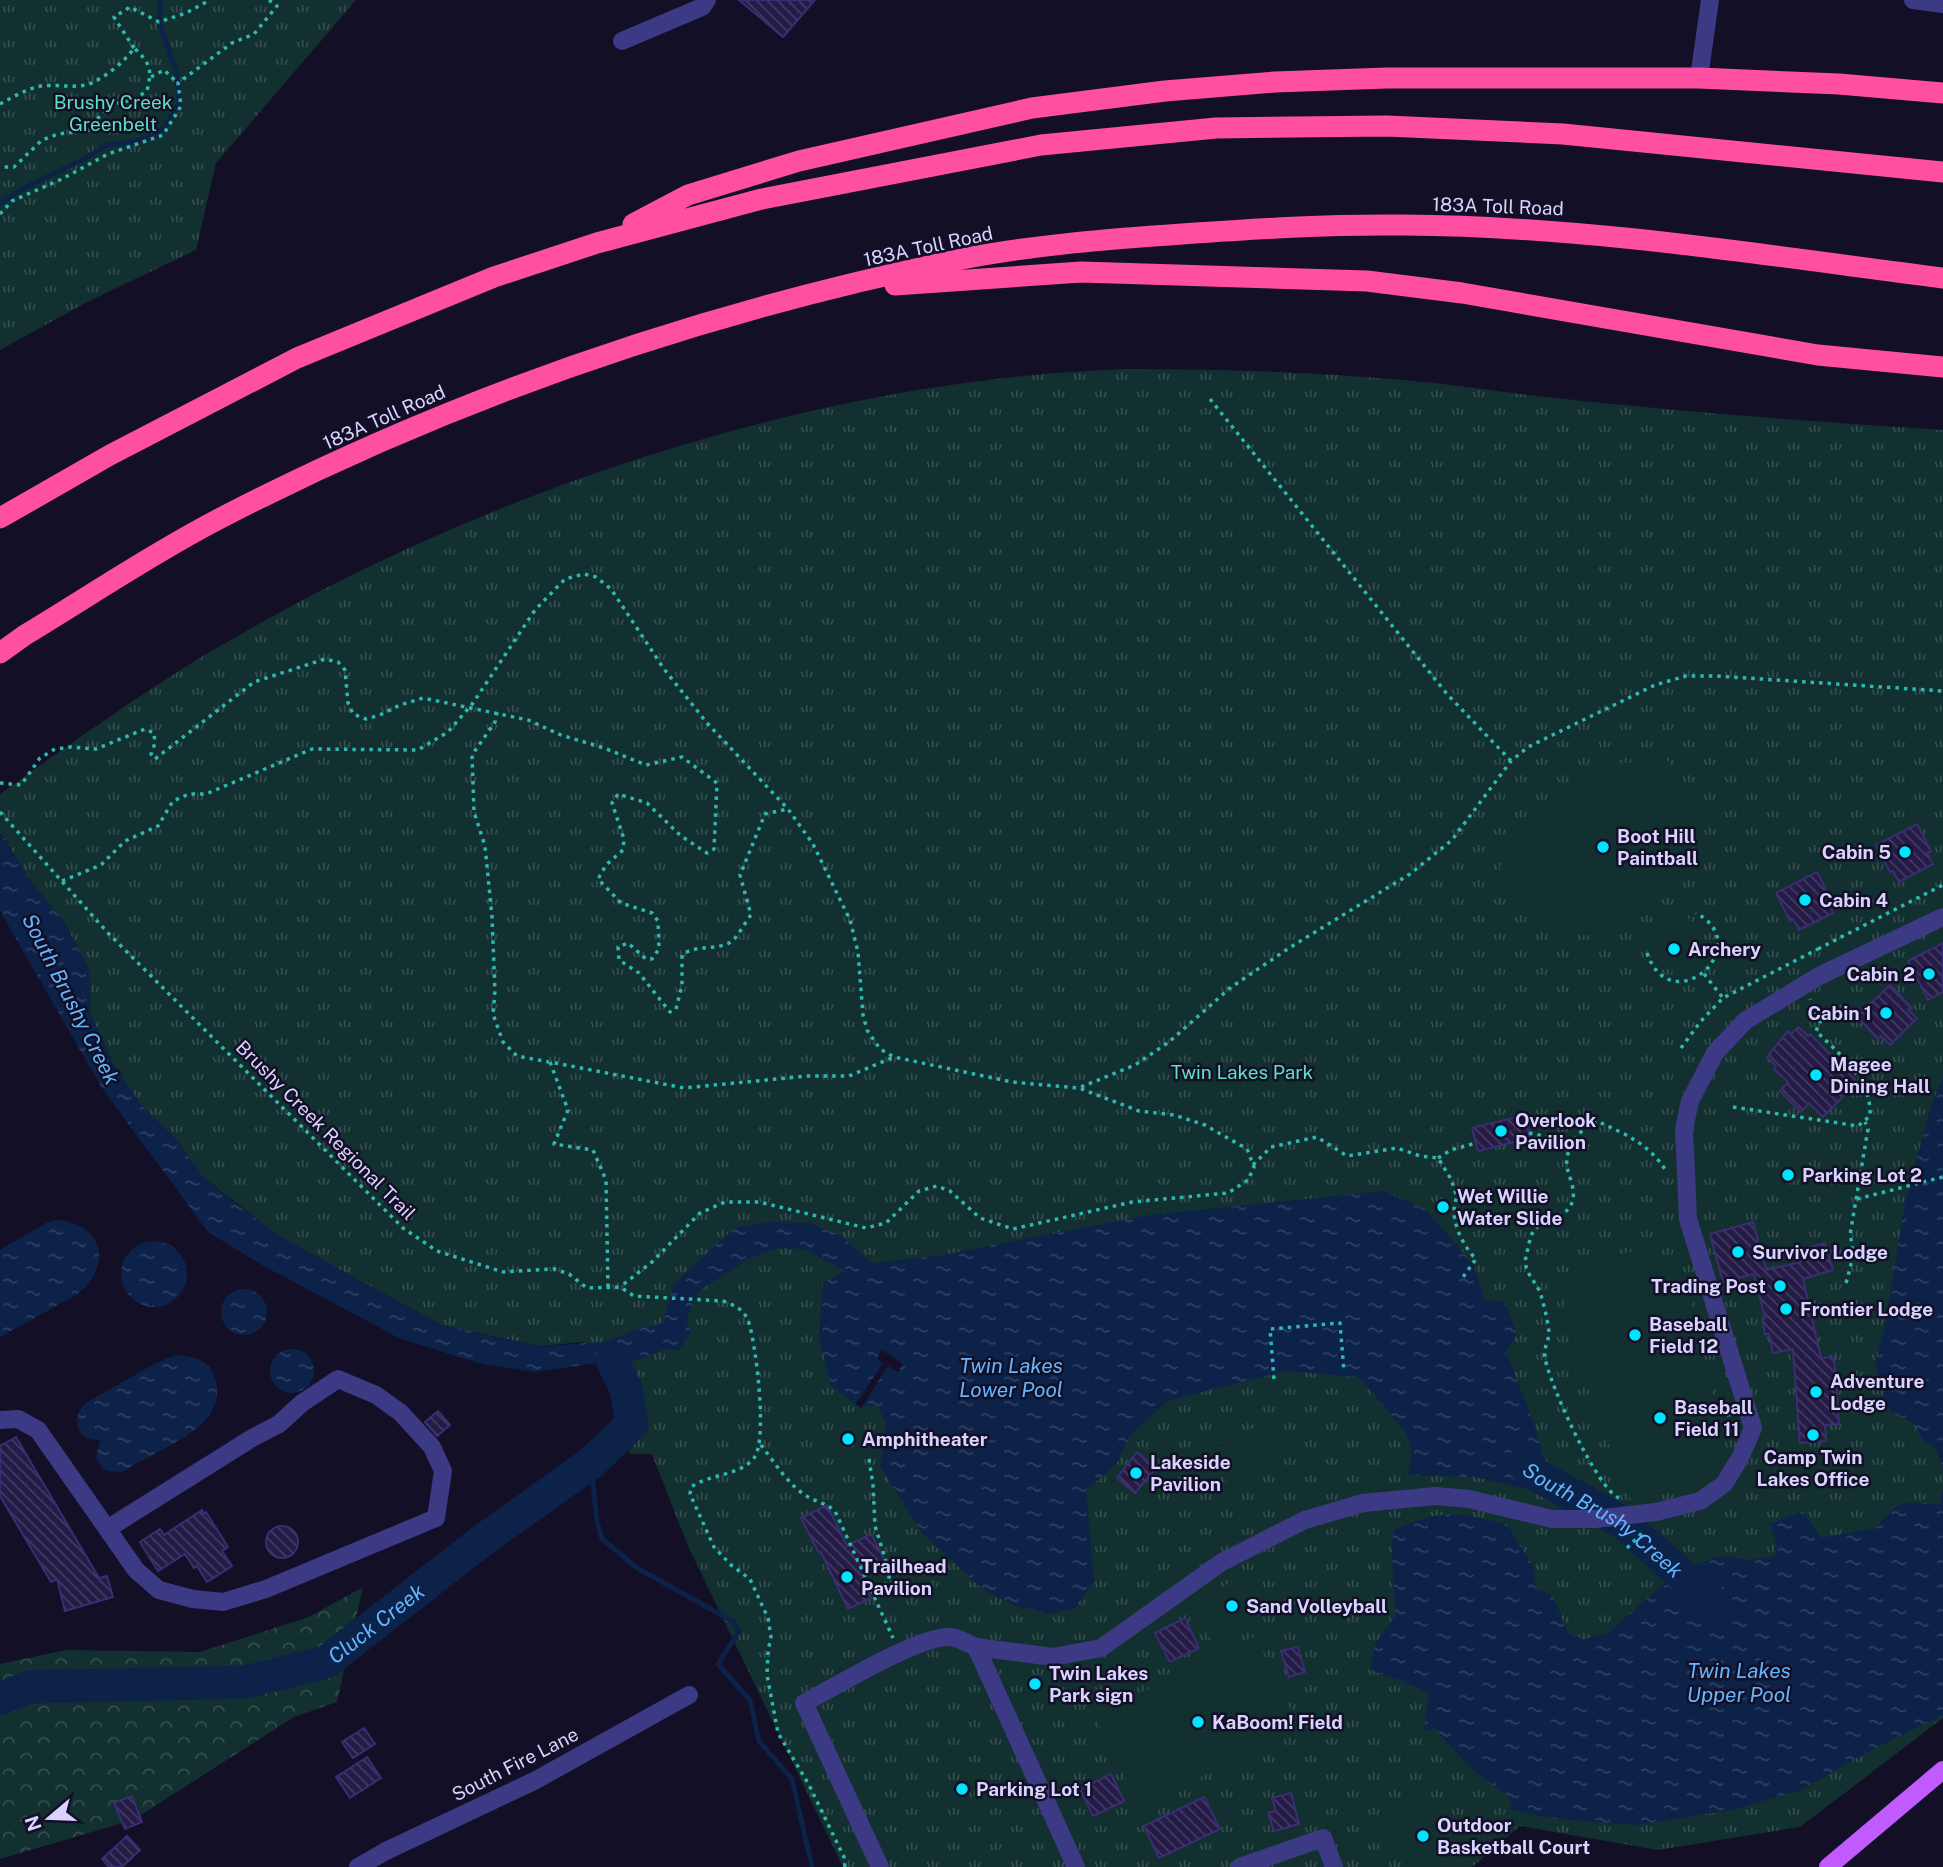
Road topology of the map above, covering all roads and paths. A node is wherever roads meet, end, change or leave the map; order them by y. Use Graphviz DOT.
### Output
graph roads {
  1 [pos="210,0"];
  2 [pos="269,0"];
  3 [pos="707,0"];
  4 [pos="1710,0"];
  5 [pos="1913,0"];
  6 [pos="1943,4"];
  7 [pos="622,41"];
  8 [pos="134,48"];
  9 [pos="150,77"];
  10 [pos="1699,78"];
  11 [pos="178,83"];
  12 [pos="1943,93"];
  13 [pos="0,104"];
  14 [pos="0,167"];
  15 [pos="1943,172"];
  16 [pos="0,214"];
  17 [pos="597,243"];
  18 [pos="1943,278"];
  19 [pos="834,289"];
  20 [pos="1943,367"];
  21 [pos="1210,399"];
  22 [pos="0,518"];
  23 [pos="0,653"];
  24 [pos="1943,691"];
  25 [pos="470,708"];
  26 [pos="498,712"];
  27 [pos="1511,761"];
  28 [pos="0,783"];
  29 [pos="788,808"];
  30 [pos="0,812"];
  31 [pos="62,881"];
  32 [pos="1943,886"];
  33 [pos="1696,913"];
  34 [pos="1943,917"];
  35 [pos="1647,953"];
  36 [pos="1704,974"];
  37 [pos="1810,997"];
  38 [pos="1723,998"];
  39 [pos="1682,1048"];
  40 [pos="894,1057"];
  41 [pos="550,1062"];
  42 [pos="1079,1088"];
  43 [pos="1733,1107"];
  44 [pos="1865,1122"];
  45 [pos="1529,1133"];
  46 [pos="1476,1143"];
  47 [pos="1572,1146"];
  48 [pos="1438,1158"];
  49 [pos="1253,1165"];
  50 [pos="1667,1176"];
  51 [pos="1943,1177"];
  52 [pos="1856,1199"];
  53 [pos="1463,1277"];
  54 [pos="1846,1283"];
  55 [pos="620,1287"];
  56 [pos="608,1288"];
  57 [pos="1344,1372"];
  58 [pos="1274,1379"];
  59 [pos="1726,1402"];
  60 [pos="0,1420"];
  61 [pos="1730,1443"];
  62 [pos="760,1445"];
  63 [pos="869,1460"];
  64 [pos="1624,1508"];
  65 [pos="107,1529"];
  66 [pos="1645,1530"];
  67 [pos="1627,1548"];
  68 [pos="871,1593"];
  69 [pos="976,1647"];
  70 [pos="900,1652"];
  71 [pos="689,1695"];
  72 [pos="1943,1770"];
  73 [pos="358,1867"];
  74 [pos="845,1867"];
  75 [pos="880,1867"];
  76 [pos="1076,1867"];
  77 [pos="1240,1867"];
  78 [pos="1334,1867"];
  79 [pos="1828,1867"];
  1 -- 8 [label="path"];
  2 -- 11 [label="path"];
  3 -- 7 [label="street"];
  4 -- 10 [label="street"];
  5 -- 6 [label="street"];
  8 -- 9 [label="path"];
  8 -- 13 [label="path"];
  9 -- 11 [label="path"];
  9 -- 14 [label="path"];
  10 -- 12 [label="highway"];
  10 -- 17 [label="highway"];
  11 -- 16 [label="path"];
  15 -- 17 [label="highway"];
  17 -- 22 [label="highway"];
  18 -- 19 [label="highway, 183A Toll Road"];
  19 -- 20 [label="highway"];
  19 -- 23 [label="highway, 183A Toll Road"];
  21 -- 27 [label="path"];
  24 -- 27 [label="path"];
  25 -- 26 [label="path"];
  25 -- 28 [label="path"];
  25 -- 29 [label="path"];
  25 -- 31 [label="path"];
  26 -- 29 [label="path"];
  26 -- 41 [label="path"];
  27 -- 42 [label="path"];
  29 -- 40 [label="path"];
  30 -- 31 [label="path, Brushy Creek Regional Trail"];
  31 -- 56 [label="path, Brushy Creek Regional Trail"];
  32 -- 38 [label="path"];
  33 -- 36 [label="path"];
  34 -- 64 [label="street"];
  35 -- 36 [label="path"];
  36 -- 38 [label="path"];
  37 -- 44 [label="path"];
  38 -- 39 [label="path"];
  40 -- 41 [label="path"];
  40 -- 42 [label="path"];
  41 -- 56 [label="path"];
  42 -- 49 [label="path"];
  43 -- 44 [label="path"];
  44 -- 52 [label="path"];
  45 -- 47 [label="path"];
  46 -- 48 [label="path"];
  47 -- 50 [label="path"];
  47 -- 64 [label="path"];
  48 -- 49 [label="path"];
  48 -- 53 [label="path"];
  49 -- 55 [label="path"];
  51 -- 52 [label="path"];
  52 -- 54 [label="path"];
  55 -- 56 [label="path, Brushy Creek Regional Trail"];
  55 -- 62 [label="path, Brushy Creek Regional Trail"];
  57 -- 58 [label="path"];
  59 -- 61 [label="path"];
  60 -- 65 [label="street"];
  62 -- 68 [label="path"];
  62 -- 74 [label="path"];
  63 -- 68 [label="path"];
  64 -- 69 [label="street"];
  65 -- 65 [label="street"];
  66 -- 67 [label="path"];
  68 -- 70 [label="path"];
  69 -- 70 [label="street"];
  69 -- 76 [label="street"];
  70 -- 75 [label="street"];
  71 -- 73 [label="street, South Fire Lane"];
  72 -- 79 [label="main road"];
  77 -- 78 [label="street"];
}
